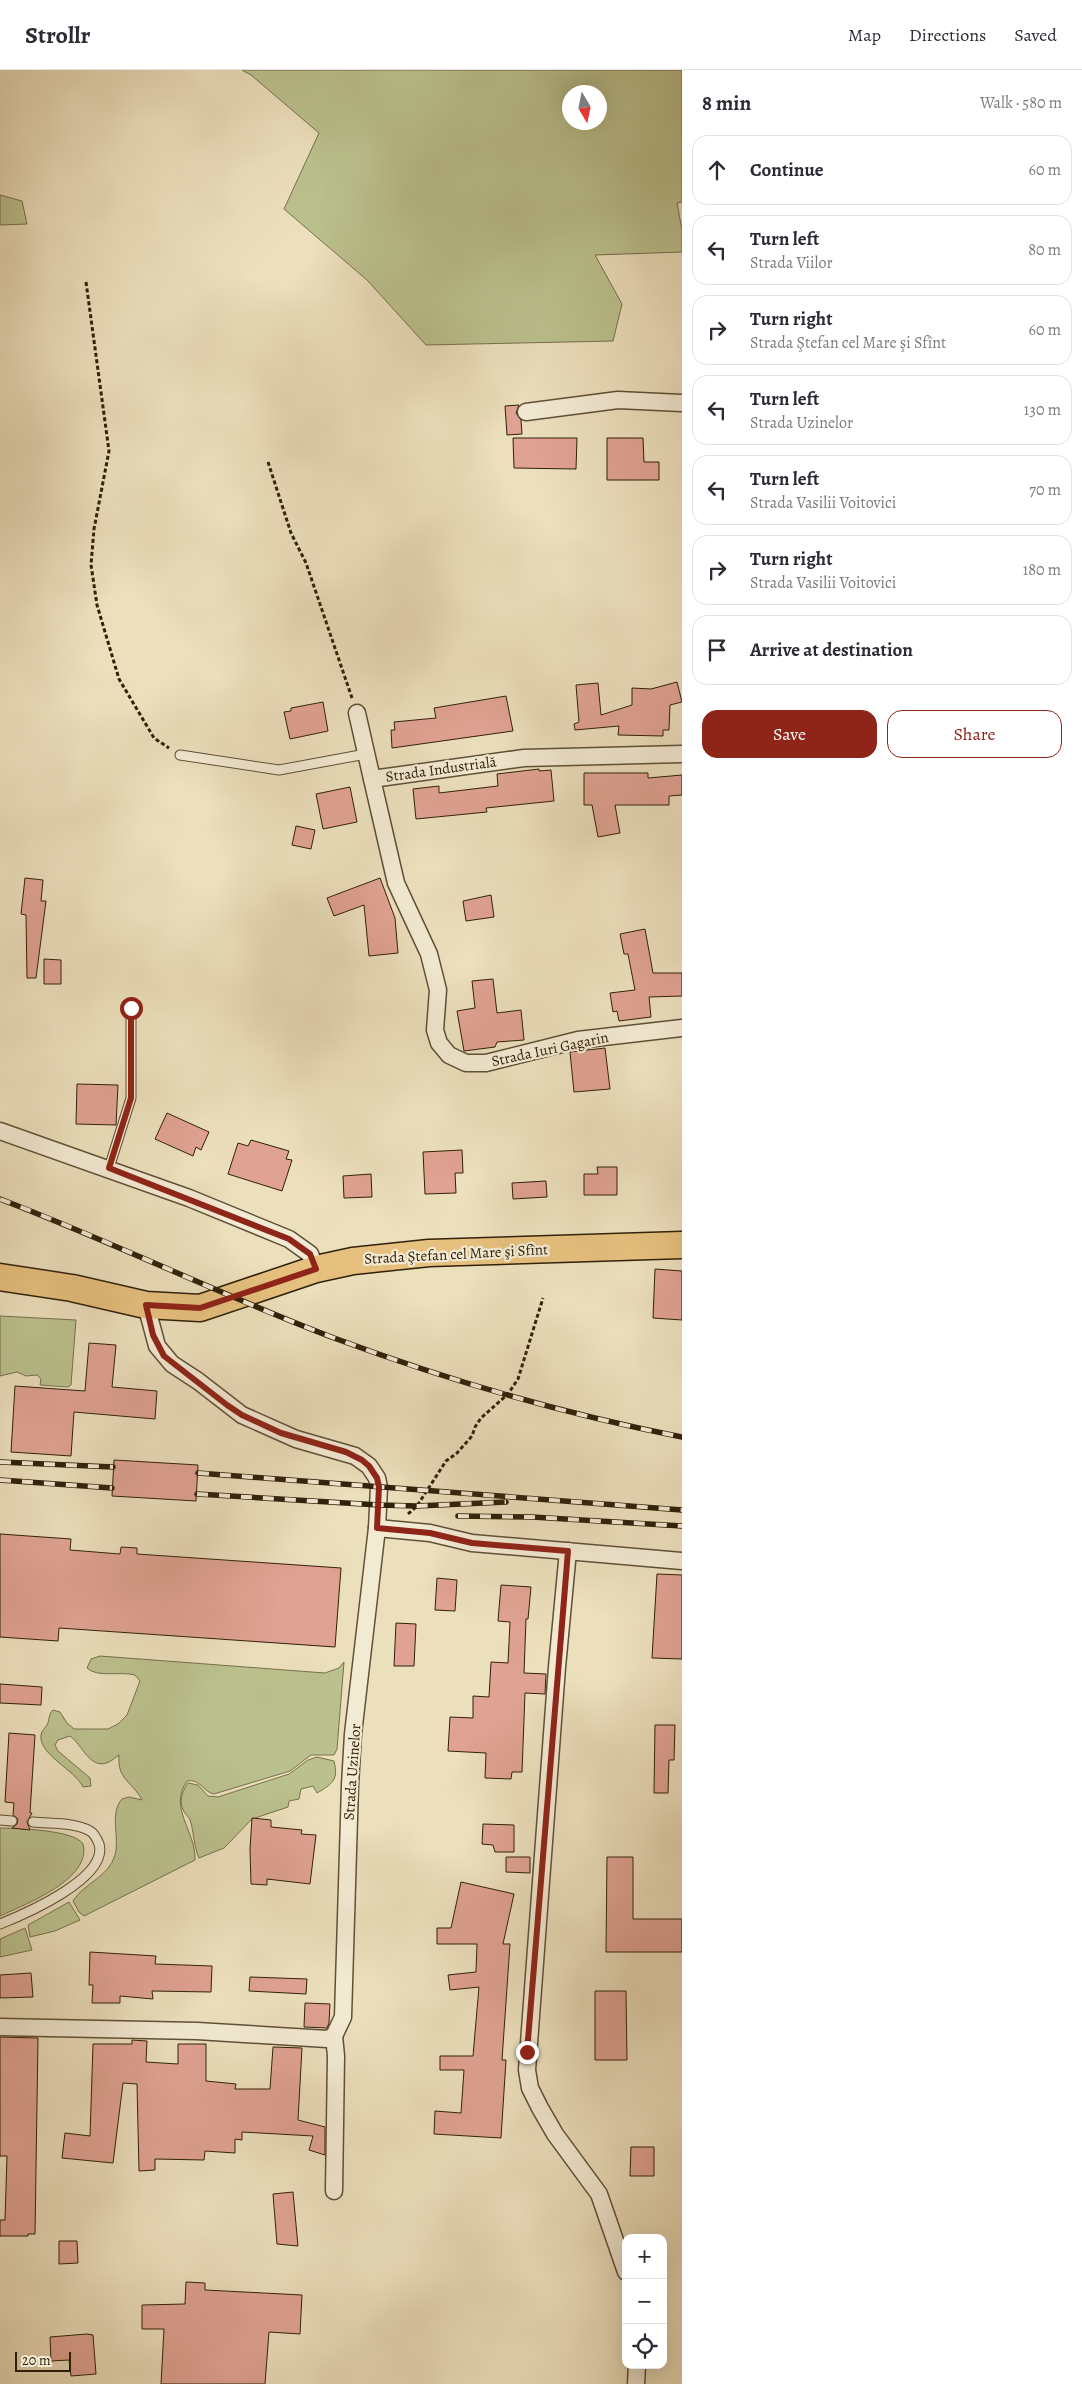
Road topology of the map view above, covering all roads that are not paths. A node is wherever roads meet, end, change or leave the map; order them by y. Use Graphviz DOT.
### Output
graph roads {
  1 [pos="682,403"];
  2 [pos="526,412"];
  3 [pos="357,713"];
  4 [pos="366,754"];
  5 [pos="682,754"];
  6 [pos="180,755"];
  7 [pos="372,779"];
  8 [pos="131,1008"];
  9 [pos="682,1028"];
  10 [pos="449,1055"];
  11 [pos="0,1131"];
  12 [pos="109,1168"];
  13 [pos="682,1245"];
  14 [pos="316,1269"];
  15 [pos="0,1277"];
  16 [pos="146,1305"];
  17 [pos="377,1528"];
  18 [pos="568,1551"];
  19 [pos="682,1561"];
  20 [pos="0,1820"];
  21 [pos="12,1821"];
  22 [pos="33,1822"];
  23 [pos="0,1924"];
  24 [pos="0,2027"];
  25 [pos="334,2036"];
  26 [pos="334,2191"];
  27 [pos="622,2260"];
  28 [pos="637,2369"];
  29 [pos="636,2384"];
  1 -- 2 [label="street"];
  3 -- 4 [label="street"];
  4 -- 6 [label="lane"];
  4 -- 7 [label="street"];
  5 -- 7 [label="street, Strada Industrială"];
  7 -- 10 [label="street, Strada Industrială"];
  8 -- 12 [label="lane"];
  9 -- 10 [label="street, Strada Iuri Gagarin"];
  11 -- 12 [label="street"];
  12 -- 14 [label="street"];
  13 -- 14 [label="main road, Strada Ştefan cel Mare şi Sfînt"];
  14 -- 16 [label="main road, Strada Ştefan cel Mare şi Sfînt"];
  15 -- 16 [label="main road, Strada Ştefan cel Mare şi Sfînt"];
  16 -- 17 [label="street, Strada Uzinelor"];
  17 -- 18 [label="street"];
  17 -- 25 [label="street, Strada Uzinelor"];
  18 -- 19 [label="street"];
  18 -- 27 [label="street"];
  20 -- 21 [label="lane"];
  22 -- 23 [label="lane"];
  24 -- 25 [label="street"];
  25 -- 26 [label="street"];
  28 -- 29 [label="street"];
}
